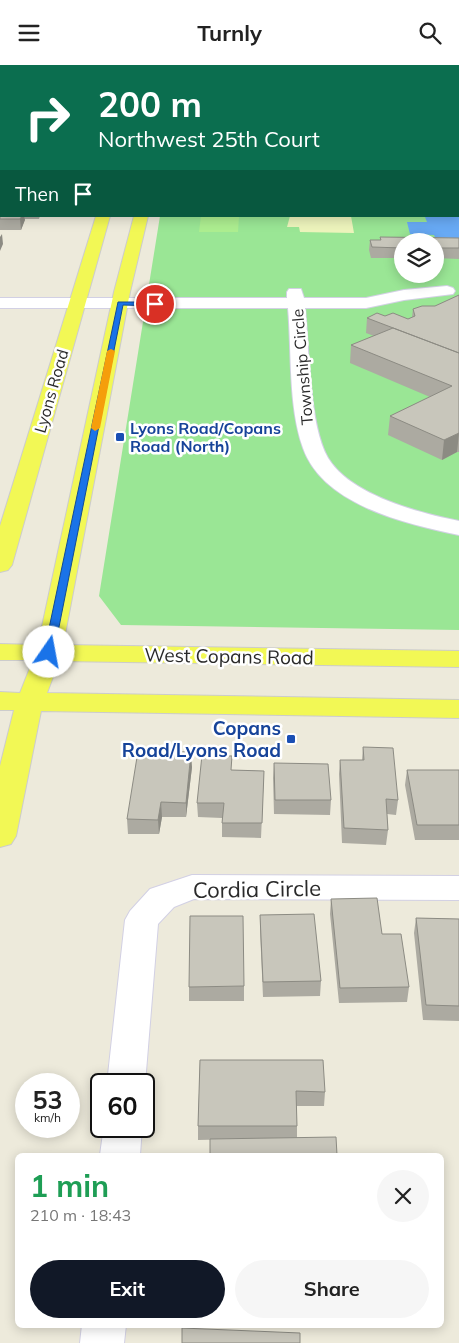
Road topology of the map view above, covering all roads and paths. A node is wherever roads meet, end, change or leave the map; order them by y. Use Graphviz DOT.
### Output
graph roads {
  1 [pos="103,217"];
  2 [pos="140,217"];
  3 [pos="459,279"];
  4 [pos="0,292"];
  5 [pos="453,294"];
  6 [pos="78,298"];
  7 [pos="121,298"];
  8 [pos="295,298"];
  9 [pos="0,303"];
  10 [pos="459,528"];
  11 [pos="0,565"];
  12 [pos="0,651"];
  13 [pos="49,652"];
  14 [pos="459,659"];
  15 [pos="0,701"];
  16 [pos="30,701"];
  17 [pos="459,709"];
  18 [pos="0,836"];
  19 [pos="459,888"];
  20 [pos="127,1073"];
  21 [pos="121,1138"];
  22 [pos="120,1153"];
  23 [pos="104,1328"];
  24 [pos="102,1343"];
  1 -- 6 [label="main road, Lyons Road"];
  2 -- 7 [label="main road"];
  3 -- 5 [label="street"];
  4 -- 6 [label="street"];
  5 -- 8 [label="street"];
  6 -- 7 [label="street"];
  6 -- 9 [label="street"];
  6 -- 11 [label="main road, Lyons Road"];
  7 -- 8 [label="street"];
  7 -- 13 [label="main road"];
  8 -- 10 [label="street, Township Circle"];
  12 -- 13 [label="main road, West Copans Road"];
  13 -- 14 [label="main road, West Copans Road"];
  13 -- 16 [label="main road"];
  15 -- 16 [label="main road"];
  16 -- 17 [label="main road"];
  16 -- 18 [label="main road"];
  19 -- 20 [label="street, Cordia Circle"];
  21 -- 22 [label="street"];
  23 -- 24 [label="street"];
}
